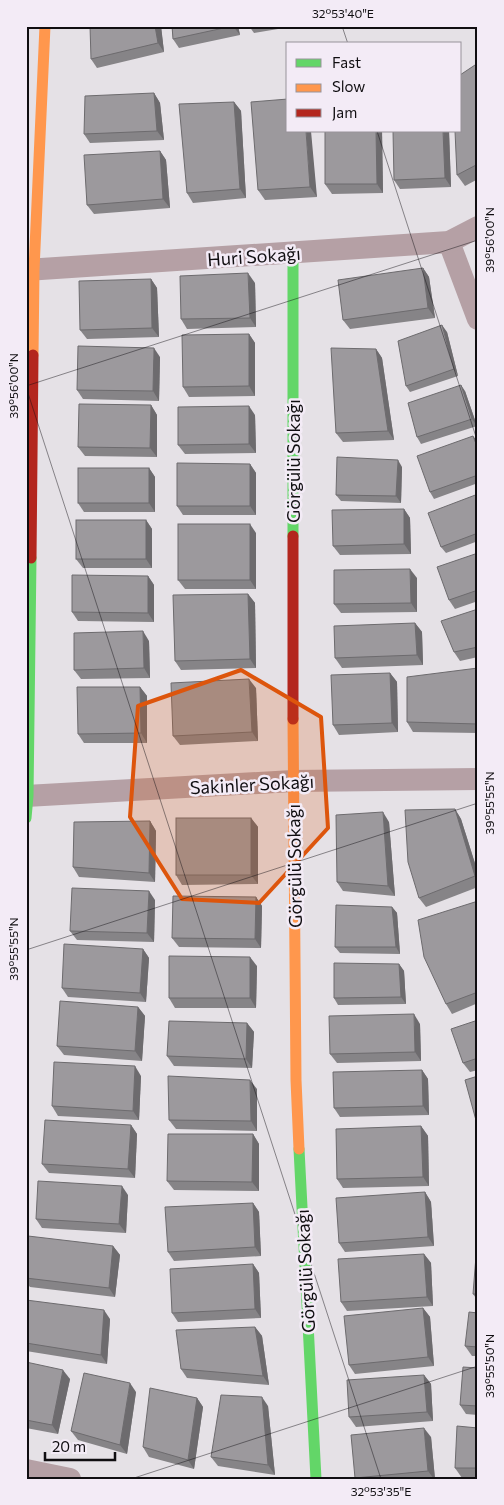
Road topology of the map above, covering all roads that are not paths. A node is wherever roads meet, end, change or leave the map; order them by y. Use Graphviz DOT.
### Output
graph roads {
  1 [pos="45,26"];
  2 [pos="478,227"];
  3 [pos="449,242"];
  4 [pos="293,253"];
  5 [pos="30,270"];
  6 [pos="478,319"];
  7 [pos="478,779"];
  8 [pos="293,781"];
  9 [pos="27,796"];
  10 [pos="26,818"];
  11 [pos="26,1470"];
  12 [pos="70,1479"];
  13 [pos="316,1479"];
  1 -- 5 [label="street"];
  2 -- 3 [label="street, Huri Sokağı"];
  3 -- 4 [label="street, Huri Sokağı"];
  3 -- 6 [label="street"];
  4 -- 5 [label="street, Huri Sokağı"];
  4 -- 8 [label="street, Görgülü Sokağı"];
  5 -- 9 [label="street"];
  7 -- 8 [label="street, Sakinler Sokağı"];
  8 -- 9 [label="street, Sakinler Sokağı"];
  8 -- 13 [label="street, Görgülü Sokağı"];
  9 -- 10 [label="street"];
  11 -- 12 [label="street"];
}
